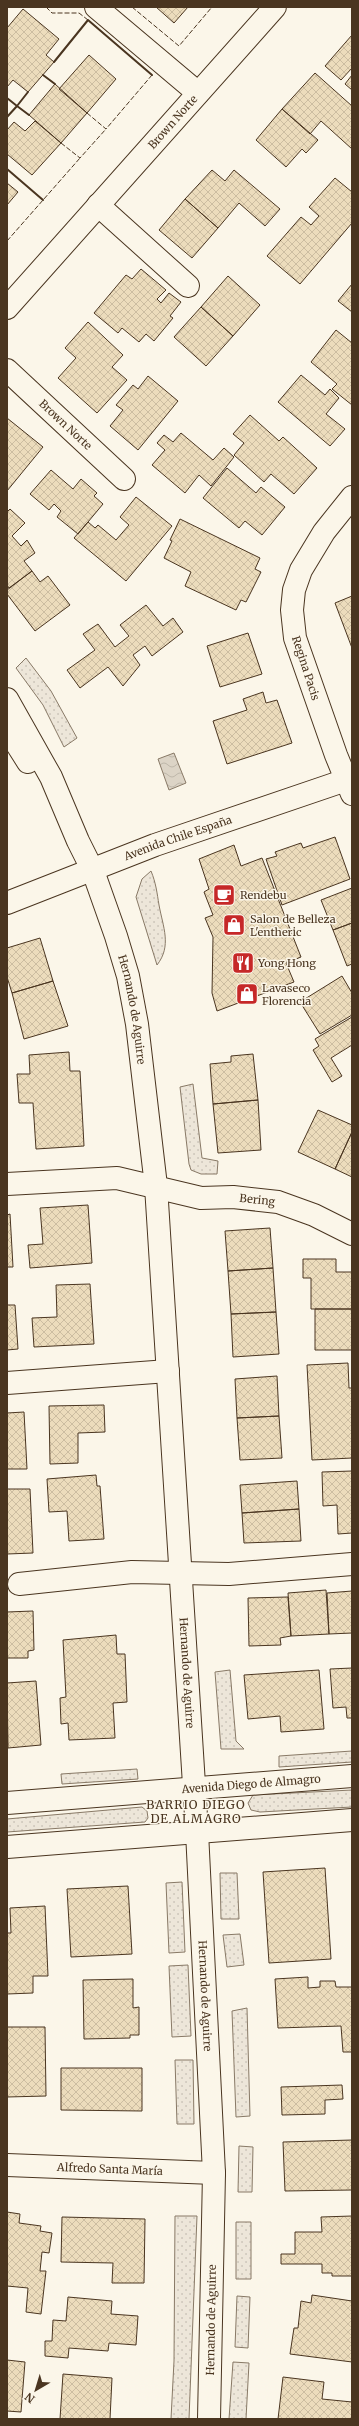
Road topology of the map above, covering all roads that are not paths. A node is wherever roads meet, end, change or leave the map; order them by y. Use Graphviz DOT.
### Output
graph roads {
  1 [pos="96,7"];
  2 [pos="275,7"];
  3 [pos="198,92"];
  4 [pos="98,205"];
  5 [pos="188,286"];
  6 [pos="7,308"];
  7 [pos="7,370"];
  8 [pos="124,479"];
  9 [pos="352,497"];
  10 [pos="7,699"];
  11 [pos="7,729"];
  12 [pos="350,784"];
  13 [pos="78,841"];
  14 [pos="93,871"];
  15 [pos="7,903"];
  16 [pos="7,1184"];
  17 [pos="156,1186"];
  18 [pos="352,1234"];
  19 [pos="168,1370"];
  20 [pos="7,1383"];
  21 [pos="352,1564"];
  22 [pos="181,1574"];
  23 [pos="19,1584"];
  24 [pos="352,1776"];
  25 [pos="195,1787"];
  26 [pos="7,1803"];
  27 [pos="352,1820"];
  28 [pos="197,1832"];
  29 [pos="7,1847"];
  30 [pos="7,2165"];
  31 [pos="214,2173"];
  32 [pos="209,2419"];
  1 -- 3 [label="street, Brown Norte"];
  2 -- 3 [label="street, Brown Norte"];
  3 -- 4 [label="street, Brown Norte"];
  4 -- 5 [label="street"];
  4 -- 6 [label="street, Brown Norte"];
  7 -- 8 [label="street, Brown Norte"];
  9 -- 12 [label="street, Regina Pacis"];
  10 -- 13 [label="street, Hernando de Aguirre"];
  11 -- 13 [label="street, Hernando de Aguirre"];
  12 -- 14 [label="street, Avenida Chile España"];
  13 -- 14 [label="street, Hernando de Aguirre"];
  14 -- 15 [label="street, Avenida Chile España"];
  14 -- 17 [label="street, Hernando de Aguirre"];
  16 -- 17 [label="street"];
  17 -- 18 [label="street, Bering"];
  17 -- 19 [label="street, Hernando de Aguirre"];
  19 -- 20 [label="street"];
  19 -- 22 [label="street, Hernando de Aguirre"];
  21 -- 22 [label="street"];
  22 -- 23 [label="street"];
  22 -- 25 [label="street, Hernando de Aguirre"];
  24 -- 25 [label="street, Avenida Diego de Almagro"];
  25 -- 26 [label="street, Avenida Diego de Almagro"];
  25 -- 28 [label="street, Hernando de Aguirre"];
  27 -- 28 [label="street"];
  28 -- 29 [label="street"];
  28 -- 31 [label="street, Hernando de Aguirre"];
  30 -- 31 [label="street, Alfredo Santa María"];
  31 -- 32 [label="street, Hernando de Aguirre"];
}
